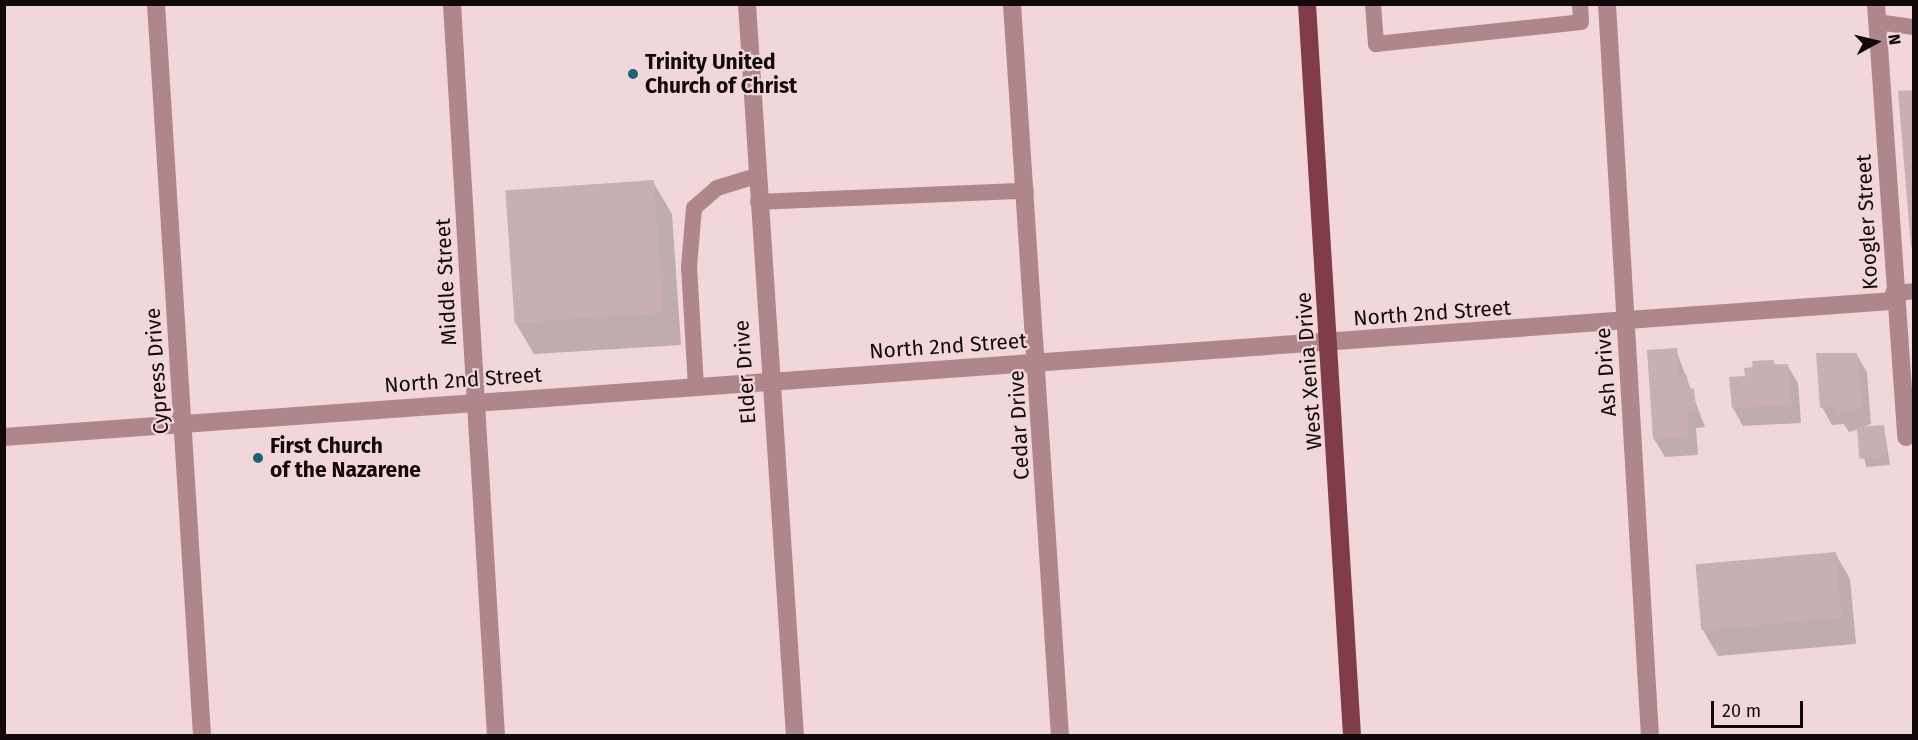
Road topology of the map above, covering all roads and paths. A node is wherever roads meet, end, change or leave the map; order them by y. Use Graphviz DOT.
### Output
graph roads {
  1 [pos="156,4"];
  2 [pos="452,4"];
  3 [pos="747,4"];
  4 [pos="1012,4"];
  5 [pos="1307,4"];
  6 [pos="1373,4"];
  7 [pos="1580,4"];
  8 [pos="1607,4"];
  9 [pos="1876,13"];
  10 [pos="1914,27"];
  11 [pos="756,176"];
  12 [pos="1026,191"];
  13 [pos="758,202"];
  14 [pos="1914,291"];
  15 [pos="1894,297"];
  16 [pos="1625,321"];
  17 [pos="1329,343"];
  18 [pos="1039,362"];
  19 [pos="768,382"];
  20 [pos="696,387"];
  21 [pos="476,402"];
  22 [pos="183,422"];
  23 [pos="4,437"];
  24 [pos="1906,437"];
  25 [pos="202,735"];
  26 [pos="496,735"];
  27 [pos="795,735"];
  28 [pos="1060,735"];
  29 [pos="1352,735"];
  30 [pos="1650,735"];
  1 -- 22 [label="street, Cypress Drive"];
  2 -- 21 [label="street, Middle Street"];
  3 -- 11 [label="street, Elder Drive"];
  4 -- 12 [label="street, Cedar Drive"];
  5 -- 17 [label="main road, West Xenia Drive"];
  6 -- 7 [label="lane"];
  8 -- 16 [label="street, Ash Drive"];
  9 -- 10 [label="lane"];
  9 -- 15 [label="street, Koogler Street"];
  11 -- 13 [label="street, Elder Drive"];
  11 -- 20 [label="lane"];
  12 -- 13 [label="lane"];
  12 -- 18 [label="street, Cedar Drive"];
  13 -- 19 [label="street, Elder Drive"];
  14 -- 15 [label="lane"];
  15 -- 16 [label="street, North 2nd Street"];
  15 -- 24 [label="street, Koogler Street"];
  16 -- 17 [label="street, North 2nd Street"];
  16 -- 30 [label="street, Ash Drive"];
  17 -- 18 [label="street, North 2nd Street"];
  17 -- 29 [label="main road, West Xenia Drive"];
  18 -- 19 [label="street, North 2nd Street"];
  18 -- 28 [label="street, Cedar Drive"];
  19 -- 20 [label="street, North 2nd Street"];
  19 -- 27 [label="street, Elder Drive"];
  20 -- 21 [label="street, North 2nd Street"];
  21 -- 22 [label="street, North 2nd Street"];
  21 -- 26 [label="street, Middle Street"];
  22 -- 23 [label="street, North 2nd Street"];
  22 -- 25 [label="street, Cypress Drive"];
}
